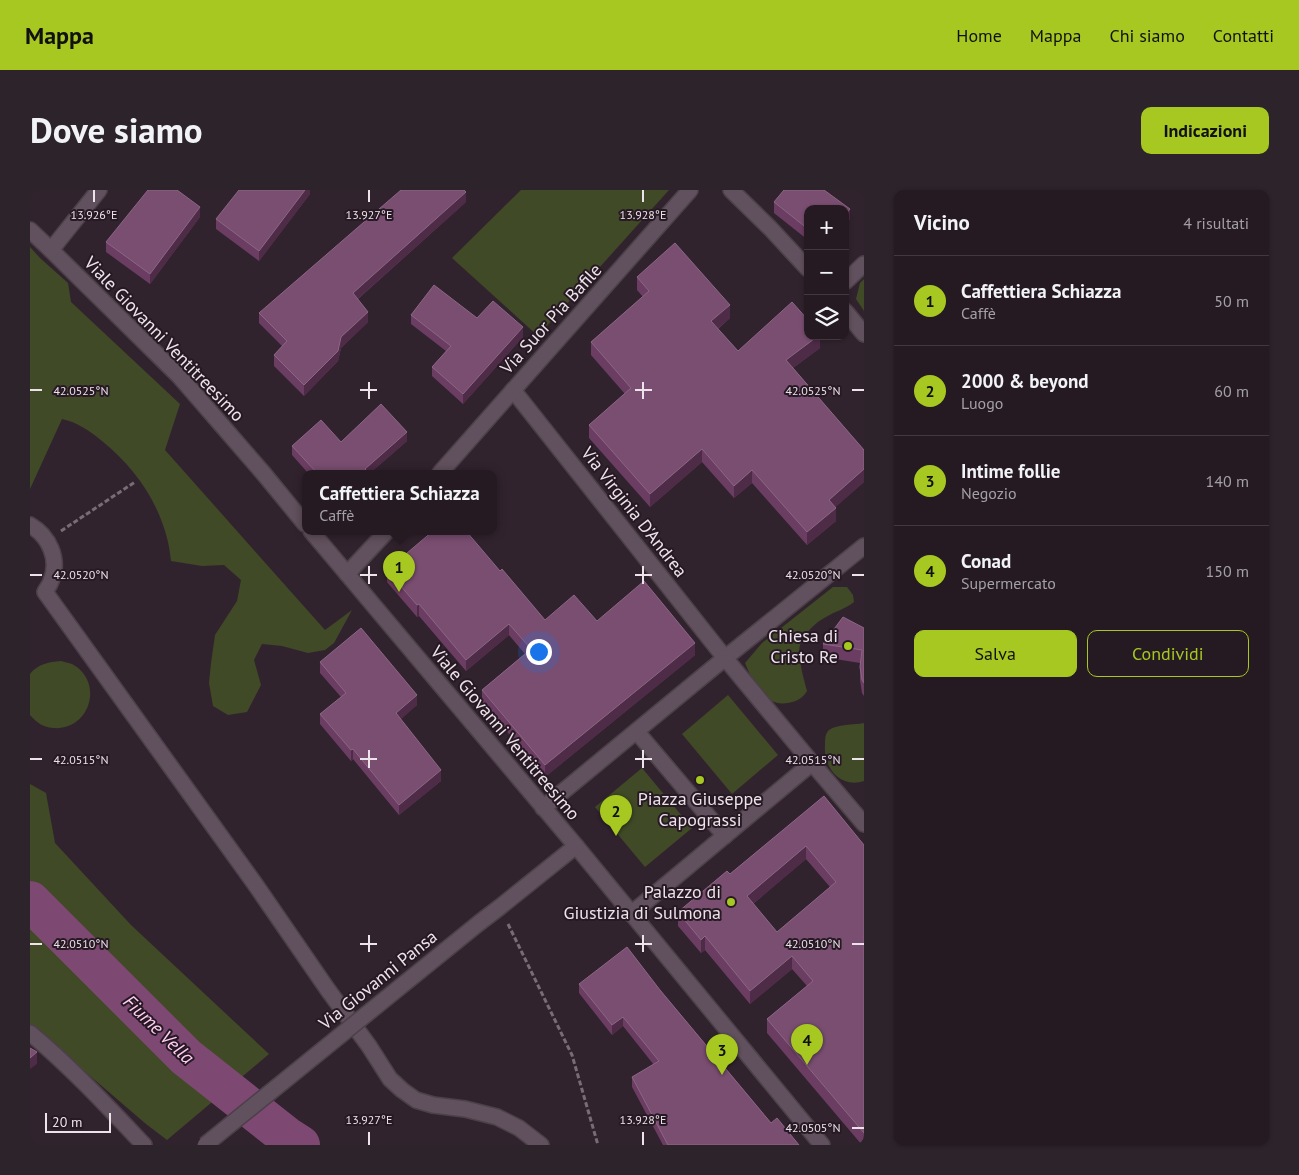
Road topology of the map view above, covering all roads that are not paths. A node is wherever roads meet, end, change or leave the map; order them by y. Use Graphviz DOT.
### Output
graph roads {
  1 [pos="100,190"];
  2 [pos="690,190"];
  3 [pos="731,190"];
  4 [pos="30,230"];
  5 [pos="51,250"];
  6 [pos="864,264"];
  7 [pos="804,265"];
  8 [pos="849,278"];
  9 [pos="849,316"];
  10 [pos="864,334"];
  11 [pos="513,390"];
  12 [pos="443,470"];
  13 [pos="302,520"];
  14 [pos="30,525"];
  15 [pos="314,535"];
  16 [pos="382,535"];
  17 [pos="864,546"];
  18 [pos="346,574"];
  19 [pos="725,658"];
  20 [pos="637,732"];
  21 [pos="812,763"];
  22 [pos="543,808"];
  23 [pos="864,824"];
  24 [pos="724,836"];
  25 [pos="576,846"];
  26 [pos="631,914"];
  27 [pos="30,1033"];
  28 [pos="144,1145"];
  29 [pos="205,1145"];
  30 [pos="540,1145"];
  31 [pos="822,1145"];
  1 -- 5 [label="street"];
  2 -- 11 [label="street, Via Suor Pia Bafile"];
  3 -- 7 [label="street"];
  4 -- 5 [label="street, Viale Giovanni Ventitreesimo"];
  5 -- 13 [label="street, Viale Giovanni Ventitreesimo"];
  6 -- 8 [label="street"];
  9 -- 10 [label="street"];
  11 -- 12 [label="street, Via Suor Pia Bafile"];
  11 -- 19 [label="street, Via Virginia D'Andrea"];
  14 -- 30 [label="street"];
  15 -- 18 [label="street, Viale Giovanni Ventitreesimo"];
  16 -- 18 [label="street"];
  17 -- 19 [label="street"];
  18 -- 22 [label="street, Viale Giovanni Ventitreesimo"];
  19 -- 20 [label="street"];
  19 -- 21 [label="street"];
  20 -- 22 [label="street"];
  20 -- 24 [label="street"];
  21 -- 23 [label="street"];
  21 -- 24 [label="street"];
  22 -- 25 [label="street, Viale Giovanni Ventitreesimo"];
  24 -- 26 [label="street"];
  25 -- 26 [label="street, Viale Giovanni Ventitreesimo"];
  25 -- 29 [label="street, Via Giovanni Pansa, bridge"];
  26 -- 31 [label="street, Viale Giovanni Ventitreesimo"];
  27 -- 28 [label="street"];
}
